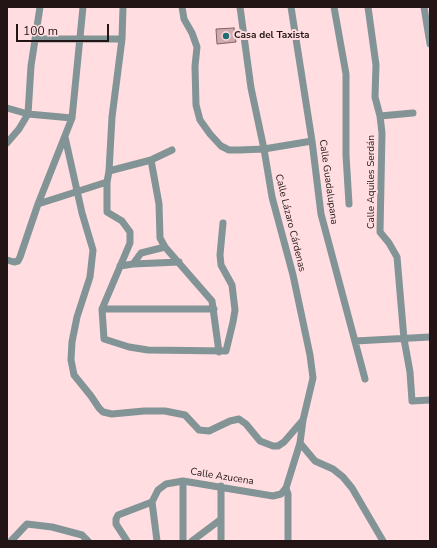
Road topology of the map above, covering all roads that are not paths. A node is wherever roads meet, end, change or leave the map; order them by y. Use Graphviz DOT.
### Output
graph roads {
  1 [pos="40,7"];
  2 [pos="82,7"];
  3 [pos="123,7"];
  4 [pos="182,7"];
  5 [pos="240,7"];
  6 [pos="291,7"];
  7 [pos="334,7"];
  8 [pos="368,7"];
  9 [pos="424,7"];
  10 [pos="35,39"];
  11 [pos="122,39"];
  12 [pos="80,40"];
  13 [pos="430,44"];
  14 [pos="7,108"];
  15 [pos="413,113"];
  16 [pos="28,114"];
  17 [pos="380,116"];
  18 [pos="72,118"];
  19 [pos="65,138"];
  20 [pos="312,141"];
  21 [pos="7,143"];
  22 [pos="264,149"];
  23 [pos="172,150"];
  24 [pos="151,160"];
  25 [pos="109,171"];
  26 [pos="107,182"];
  27 [pos="78,191"];
  28 [pos="38,204"];
  29 [pos="349,204"];
  30 [pos="223,223"];
  31 [pos="165,247"];
  32 [pos="11,261"];
  33 [pos="179,262"];
  34 [pos="133,264"];
  35 [pos="120,266"];
  36 [pos="102,309"];
  37 [pos="214,309"];
  38 [pos="430,337"];
  39 [pos="404,339"];
  40 [pos="355,341"];
  41 [pos="219,352"];
  42 [pos="365,380"];
  43 [pos="430,400"];
  44 [pos="303,420"];
  45 [pos="300,443"];
  46 [pos="183,481"];
  47 [pos="221,486"];
  48 [pos="286,488"];
  49 [pos="152,502"];
  50 [pos="220,520"];
  51 [pos="10,541"];
  52 [pos="88,541"];
  53 [pos="127,541"];
  54 [pos="157,541"];
  55 [pos="183,541"];
  56 [pos="192,541"];
  57 [pos="220,541"];
  58 [pos="288,541"];
  59 [pos="383,541"];
  1 -- 10 [label="street"];
  2 -- 12 [label="street"];
  3 -- 11 [label="street"];
  4 -- 22 [label="street"];
  5 -- 22 [label="street, Calle Lázaro Cárdenas"];
  6 -- 20 [label="street, Calle Guadalupana"];
  7 -- 29 [label="street"];
  8 -- 17 [label="street, Calle Aquiles Serdán"];
  9 -- 13 [label="street"];
  10 -- 12 [label="street"];
  10 -- 16 [label="street"];
  11 -- 12 [label="street"];
  11 -- 25 [label="street"];
  12 -- 18 [label="street"];
  14 -- 16 [label="street"];
  15 -- 17 [label="street"];
  16 -- 18 [label="street"];
  16 -- 21 [label="street"];
  17 -- 39 [label="street, Calle Aquiles Serdán"];
  18 -- 19 [label="street"];
  19 -- 27 [label="street"];
  19 -- 28 [label="street"];
  20 -- 22 [label="street"];
  20 -- 40 [label="street, Calle Guadalupana"];
  22 -- 44 [label="street, Calle Lázaro Cárdenas"];
  23 -- 24 [label="street"];
  24 -- 25 [label="street"];
  24 -- 31 [label="street"];
  25 -- 26 [label="street"];
  26 -- 27 [label="street"];
  26 -- 35 [label="street"];
  27 -- 28 [label="street"];
  27 -- 44 [label="street"];
  28 -- 32 [label="street"];
  30 -- 41 [label="street"];
  31 -- 33 [label="street"];
  31 -- 34 [label="street"];
  33 -- 34 [label="street"];
  33 -- 37 [label="street"];
  34 -- 35 [label="street"];
  35 -- 36 [label="street"];
  36 -- 37 [label="street"];
  36 -- 41 [label="street"];
  37 -- 41 [label="street"];
  38 -- 39 [label="street"];
  39 -- 40 [label="street"];
  39 -- 43 [label="street, Calle Aquiles Serdán"];
  40 -- 42 [label="street, Calle Guadalupana"];
  44 -- 45 [label="street, Calle Lázaro Cárdenas"];
  45 -- 48 [label="street, Calle Lázaro Cárdenas"];
  45 -- 59 [label="street"];
  46 -- 47 [label="street, Calle Azucena"];
  46 -- 49 [label="street, Calle Azucena"];
  46 -- 55 [label="street"];
  47 -- 48 [label="street, Calle Azucena"];
  47 -- 50 [label="street"];
  48 -- 58 [label="street"];
  49 -- 53 [label="street"];
  49 -- 54 [label="street"];
  50 -- 56 [label="street"];
  50 -- 57 [label="street"];
  51 -- 52 [label="street"];
}
